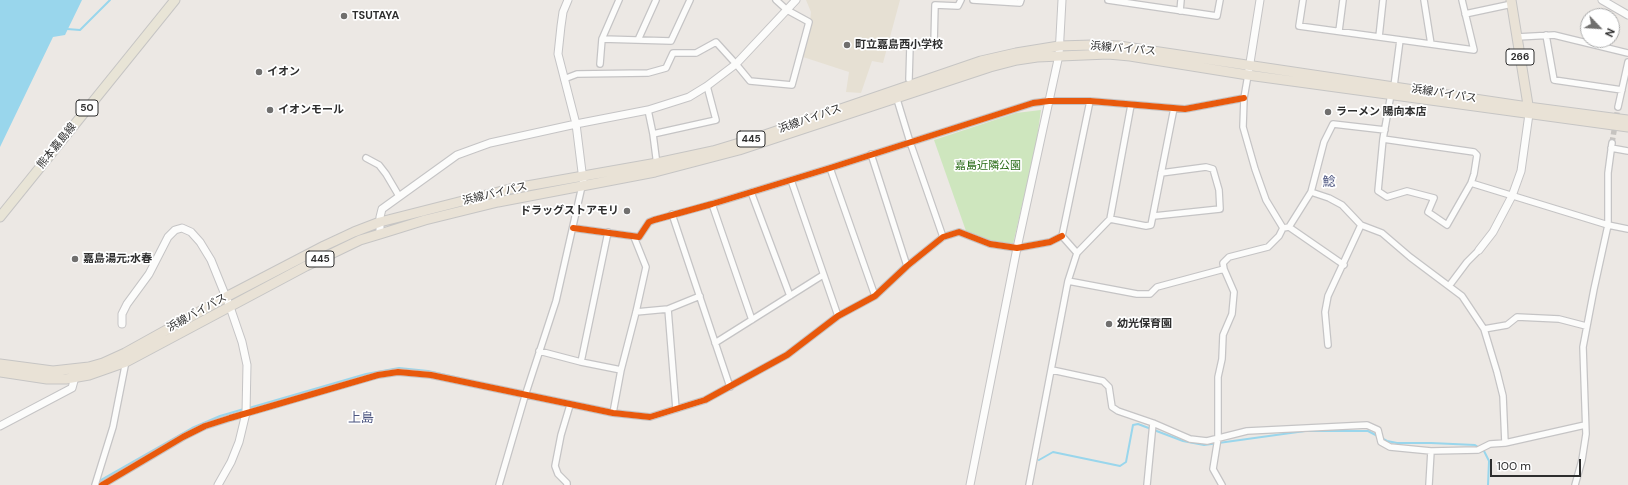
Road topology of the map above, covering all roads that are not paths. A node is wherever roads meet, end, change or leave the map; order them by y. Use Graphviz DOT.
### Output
graph roads {
  1 [pos="175,0"];
  2 [pos="568,0"];
  3 [pos="619,0"];
  4 [pos="656,0"];
  5 [pos="690,0"];
  6 [pos="776,0"];
  7 [pos="796,0"];
  8 [pos="961,0"];
  9 [pos="973,0"];
  10 [pos="1021,0"];
  11 [pos="1062,0"];
  12 [pos="1108,0"];
  13 [pos="1181,0"];
  14 [pos="1220,0"];
  15 [pos="1260,0"];
  16 [pos="1302,0"];
  17 [pos="1343,0"];
  18 [pos="1383,0"];
  19 [pos="1424,0"];
  20 [pos="1462,0"];
  21 [pos="1602,0"];
  22 [pos="1512,2"];
  23 [pos="1144,3"];
  24 [pos="787,10"];
  25 [pos="1180,11"];
  26 [pos="1466,14"];
  27 [pos="1628,15"];
  28 [pos="1339,32"];
  29 [pos="1546,36"];
  30 [pos="1379,37"];
  31 [pos="1517,37"];
  32 [pos="602,39"];
  33 [pos="638,40"];
  34 [pos="1400,40"];
  35 [pos="1431,44"];
  36 [pos="1059,51"];
  37 [pos="1628,53"];
  38 [pos="1628,62"];
  39 [pos="600,64"];
  40 [pos="736,64"];
  41 [pos="1249,70"];
  42 [pos="564,79"];
  43 [pos="909,79"];
  44 [pos="707,86"];
  45 [pos="1392,90"];
  46 [pos="1622,90"];
  47 [pos="895,94"];
  48 [pos="1244,98"];
  49 [pos="1048,101"];
  50 [pos="1090,101"];
  51 [pos="1131,105"];
  52 [pos="1618,107"];
  53 [pos="1174,108"];
  54 [pos="648,110"];
  55 [pos="1528,110"];
  56 [pos="1628,120"];
  57 [pos="576,124"];
  58 [pos="1628,127"];
  59 [pos="1385,130"];
  60 [pos="653,134"];
  61 [pos="1383,140"];
  62 [pos="910,142"];
  63 [pos="1628,151"];
  64 [pos="871,154"];
  65 [pos="366,158"];
  66 [pos="657,163"];
  67 [pos="830,168"];
  68 [pos="655,172"];
  69 [pos="1161,173"];
  70 [pos="583,175"];
  71 [pos="791,180"];
  72 [pos="1470,183"];
  73 [pos="582,186"];
  74 [pos="751,192"];
  75 [pos="1311,192"];
  76 [pos="398,196"];
  77 [pos="1512,196"];
  78 [pos="712,204"];
  79 [pos="672,214"];
  80 [pos="1154,216"];
  81 [pos="0,217"];
  82 [pos="1110,219"];
  83 [pos="380,222"];
  84 [pos="1361,225"];
  85 [pos="1608,225"];
  86 [pos="1289,227"];
  87 [pos="573,228"];
  88 [pos="1282,228"];
  89 [pos="1628,229"];
  90 [pos="608,232"];
  91 [pos="380,234"];
  92 [pos="943,236"];
  93 [pos="1062,236"];
  94 [pos="634,237"];
  95 [pos="1017,248"];
  96 [pos="1479,250"];
  97 [pos="1077,253"];
  98 [pos="1344,265"];
  99 [pos="907,266"];
  100 [pos="1224,269"];
  101 [pos="823,275"];
  102 [pos="1068,281"];
  103 [pos="1449,286"];
  104 [pos="700,296"];
  105 [pos="790,296"];
  106 [pos="875,296"];
  107 [pos="226,297"];
  108 [pos="230,307"];
  109 [pos="668,309"];
  110 [pos="636,312"];
  111 [pos="838,316"];
  112 [pos="752,320"];
  113 [pos="122,324"];
  114 [pos="1586,326"];
  115 [pos="1484,329"];
  116 [pos="715,343"];
  117 [pos="1328,345"];
  118 [pos="540,351"];
  119 [pos="125,357"];
  120 [pos="581,362"];
  121 [pos="0,364"];
  122 [pos="621,370"];
  123 [pos="1052,370"];
  124 [pos="0,372"];
  125 [pos="75,373"];
  126 [pos="730,387"];
  127 [pos="525,396"];
  128 [pos="570,405"];
  129 [pos="676,409"];
  130 [pos="613,413"];
  131 [pos="246,414"];
  132 [pos="1153,423"];
  133 [pos="1585,424"];
  134 [pos="0,426"];
  135 [pos="1218,438"];
  136 [pos="1505,443"];
  137 [pos="1430,451"];
  138 [pos="95,485"];
  139 [pos="102,485"];
  140 [pos="218,485"];
  141 [pos="499,485"];
  142 [pos="567,485"];
  143 [pos="970,485"];
  144 [pos="1029,485"];
  145 [pos="1147,485"];
  146 [pos="1222,485"];
  147 [pos="1429,485"];
  148 [pos="1575,485"];
  1 -- 81 [label="main road, 熊本嘉島線 / 50"];
  2 -- 42 [label="street"];
  3 -- 32 [label="street"];
  4 -- 33 [label="street"];
  5 -- 33 [label="street"];
  6 -- 24 [label="street"];
  7 -- 24 [label="street"];
  8 -- 43 [label="street"];
  9 -- 10 [label="street"];
  11 -- 36 [label="street"];
  12 -- 23 [label="street"];
  13 -- 25 [label="street"];
  14 -- 25 [label="street"];
  15 -- 41 [label="street"];
  16 -- 28 [label="street"];
  17 -- 28 [label="street"];
  18 -- 30 [label="street"];
  19 -- 35 [label="street"];
  20 -- 26 [label="street"];
  21 -- 27 [label="street"];
  22 -- 26 [label="street"];
  22 -- 31 [label="highway, 266"];
  23 -- 25 [label="street"];
  24 -- 40 [label="street"];
  24 -- 40 [label="street"];
  26 -- 35 [label="street"];
  28 -- 30 [label="street"];
  29 -- 31 [label="street"];
  29 -- 37 [label="street"];
  29 -- 46 [label="street"];
  30 -- 34 [label="street"];
  31 -- 55 [label="highway, 266"];
  32 -- 33 [label="street"];
  32 -- 39 [label="street"];
  34 -- 35 [label="street"];
  34 -- 45 [label="street"];
  36 -- 41 [label="highway, 浜線バイパス / 445"];
  36 -- 47 [label="highway, 浜線バイパス / 445"];
  36 -- 49 [label="street"];
  38 -- 46 [label="street"];
  40 -- 42 [label="street"];
  40 -- 44 [label="street"];
  41 -- 45 [label="highway, 浜線バイパス / 445"];
  41 -- 48 [label="street"];
  42 -- 57 [label="street"];
  44 -- 54 [label="street"];
  44 -- 60 [label="street"];
  45 -- 55 [label="highway, 浜線バイパス / 445"];
  45 -- 59 [label="street"];
  46 -- 52 [label="street"];
  47 -- 62 [label="street"];
  47 -- 66 [label="highway, 浜線バイパス / 445"];
  47 -- 68 [label="highway, 浜線バイパス / 445"];
  48 -- 53 [label="street"];
  48 -- 88 [label="street"];
  49 -- 50 [label="street"];
  49 -- 62 [label="street"];
  49 -- 95 [label="street"];
  50 -- 51 [label="street"];
  50 -- 93 [label="street"];
  51 -- 53 [label="street"];
  51 -- 82 [label="street"];
  53 -- 69 [label="street"];
  54 -- 57 [label="street"];
  54 -- 60 [label="street"];
  55 -- 56 [label="highway, 浜線バイパス"];
  55 -- 58 [label="highway, 浜線バイパス"];
  55 -- 77 [label="street"];
  57 -- 70 [label="street"];
  57 -- 76 [label="street"];
  59 -- 61 [label="street"];
  59 -- 75 [label="street"];
  60 -- 66 [label="street"];
  61 -- 72 [label="street"];
  61 -- 72 [label="street"];
  62 -- 64 [label="street"];
  62 -- 92 [label="street"];
  63 -- 85 [label="street"];
  64 -- 67 [label="street"];
  64 -- 99 [label="street"];
  65 -- 76 [label="street"];
  66 -- 68 [label="street"];
  66 -- 70 [label="highway, 浜線バイパス / 445"];
  67 -- 71 [label="street"];
  67 -- 106 [label="street"];
  68 -- 73 [label="highway, 浜線バイパス / 445"];
  69 -- 80 [label="street"];
  69 -- 80 [label="street"];
  70 -- 73 [label="street"];
  70 -- 83 [label="highway, 浜線バイパス / 445"];
  71 -- 74 [label="street"];
  71 -- 101 [label="street"];
  72 -- 77 [label="street"];
  73 -- 87 [label="street"];
  73 -- 91 [label="highway, 浜線バイパス / 445"];
  74 -- 78 [label="street"];
  74 -- 105 [label="street"];
  75 -- 84 [label="street"];
  75 -- 86 [label="street"];
  76 -- 83 [label="street"];
  77 -- 85 [label="street"];
  77 -- 96 [label="street"];
  78 -- 79 [label="street"];
  78 -- 112 [label="street"];
  79 -- 94 [label="street"];
  79 -- 104 [label="street"];
  80 -- 82 [label="street"];
  82 -- 97 [label="street"];
  83 -- 91 [label="street"];
  83 -- 107 [label="highway, 浜線バイパス / 445"];
  84 -- 98 [label="street"];
  84 -- 103 [label="street"];
  85 -- 89 [label="street"];
  85 -- 114 [label="street"];
  86 -- 88 [label="street"];
  86 -- 98 [label="street"];
  87 -- 90 [label="street"];
  87 -- 118 [label="street"];
  88 -- 100 [label="street"];
  90 -- 94 [label="street"];
  90 -- 120 [label="street"];
  91 -- 108 [label="highway, 浜線バイパス / 445"];
  92 -- 95 [label="street"];
  92 -- 99 [label="street"];
  93 -- 95 [label="street"];
  93 -- 97 [label="street"];
  94 -- 110 [label="street"];
  95 -- 143 [label="street"];
  96 -- 103 [label="street"];
  97 -- 102 [label="street"];
  98 -- 117 [label="street"];
  99 -- 106 [label="street"];
  100 -- 102 [label="street"];
  100 -- 135 [label="street"];
  101 -- 105 [label="street"];
  101 -- 111 [label="street"];
  102 -- 123 [label="street"];
  103 -- 115 [label="street"];
  104 -- 109 [label="street"];
  104 -- 116 [label="street"];
  105 -- 112 [label="street"];
  106 -- 111 [label="street"];
  107 -- 108 [label="street"];
  107 -- 113 [label="street"];
  107 -- 119 [label="highway, 浜線バイパス / 445"];
  108 -- 119 [label="highway, 浜線バイパス / 445"];
  108 -- 131 [label="street"];
  109 -- 110 [label="street"];
  109 -- 129 [label="street"];
  110 -- 122 [label="street"];
  111 -- 126 [label="street"];
  112 -- 116 [label="street"];
  114 -- 115 [label="street"];
  114 -- 133 [label="street"];
  115 -- 136 [label="street"];
  116 -- 126 [label="street"];
  118 -- 120 [label="street"];
  118 -- 127 [label="street"];
  119 -- 125 [label="highway, 浜線バイパス / 445"];
  119 -- 138 [label="street"];
  120 -- 122 [label="street"];
  121 -- 125 [label="highway, 浜線バイパス / 445"];
  122 -- 130 [label="street"];
  123 -- 132 [label="street"];
  123 -- 144 [label="street"];
  124 -- 125 [label="highway, 浜線バイパス / 445"];
  125 -- 134 [label="street"];
  126 -- 129 [label="street"];
  127 -- 128 [label="street"];
  127 -- 131 [label="street"];
  127 -- 141 [label="street"];
  128 -- 130 [label="street"];
  128 -- 142 [label="street"];
  129 -- 130 [label="street"];
  131 -- 139 [label="street"];
  131 -- 140 [label="street"];
  132 -- 135 [label="street"];
  132 -- 145 [label="street"];
  133 -- 136 [label="street"];
  133 -- 148 [label="street"];
  135 -- 137 [label="street"];
  135 -- 146 [label="street"];
  136 -- 137 [label="street"];
  137 -- 147 [label="street"];
}
